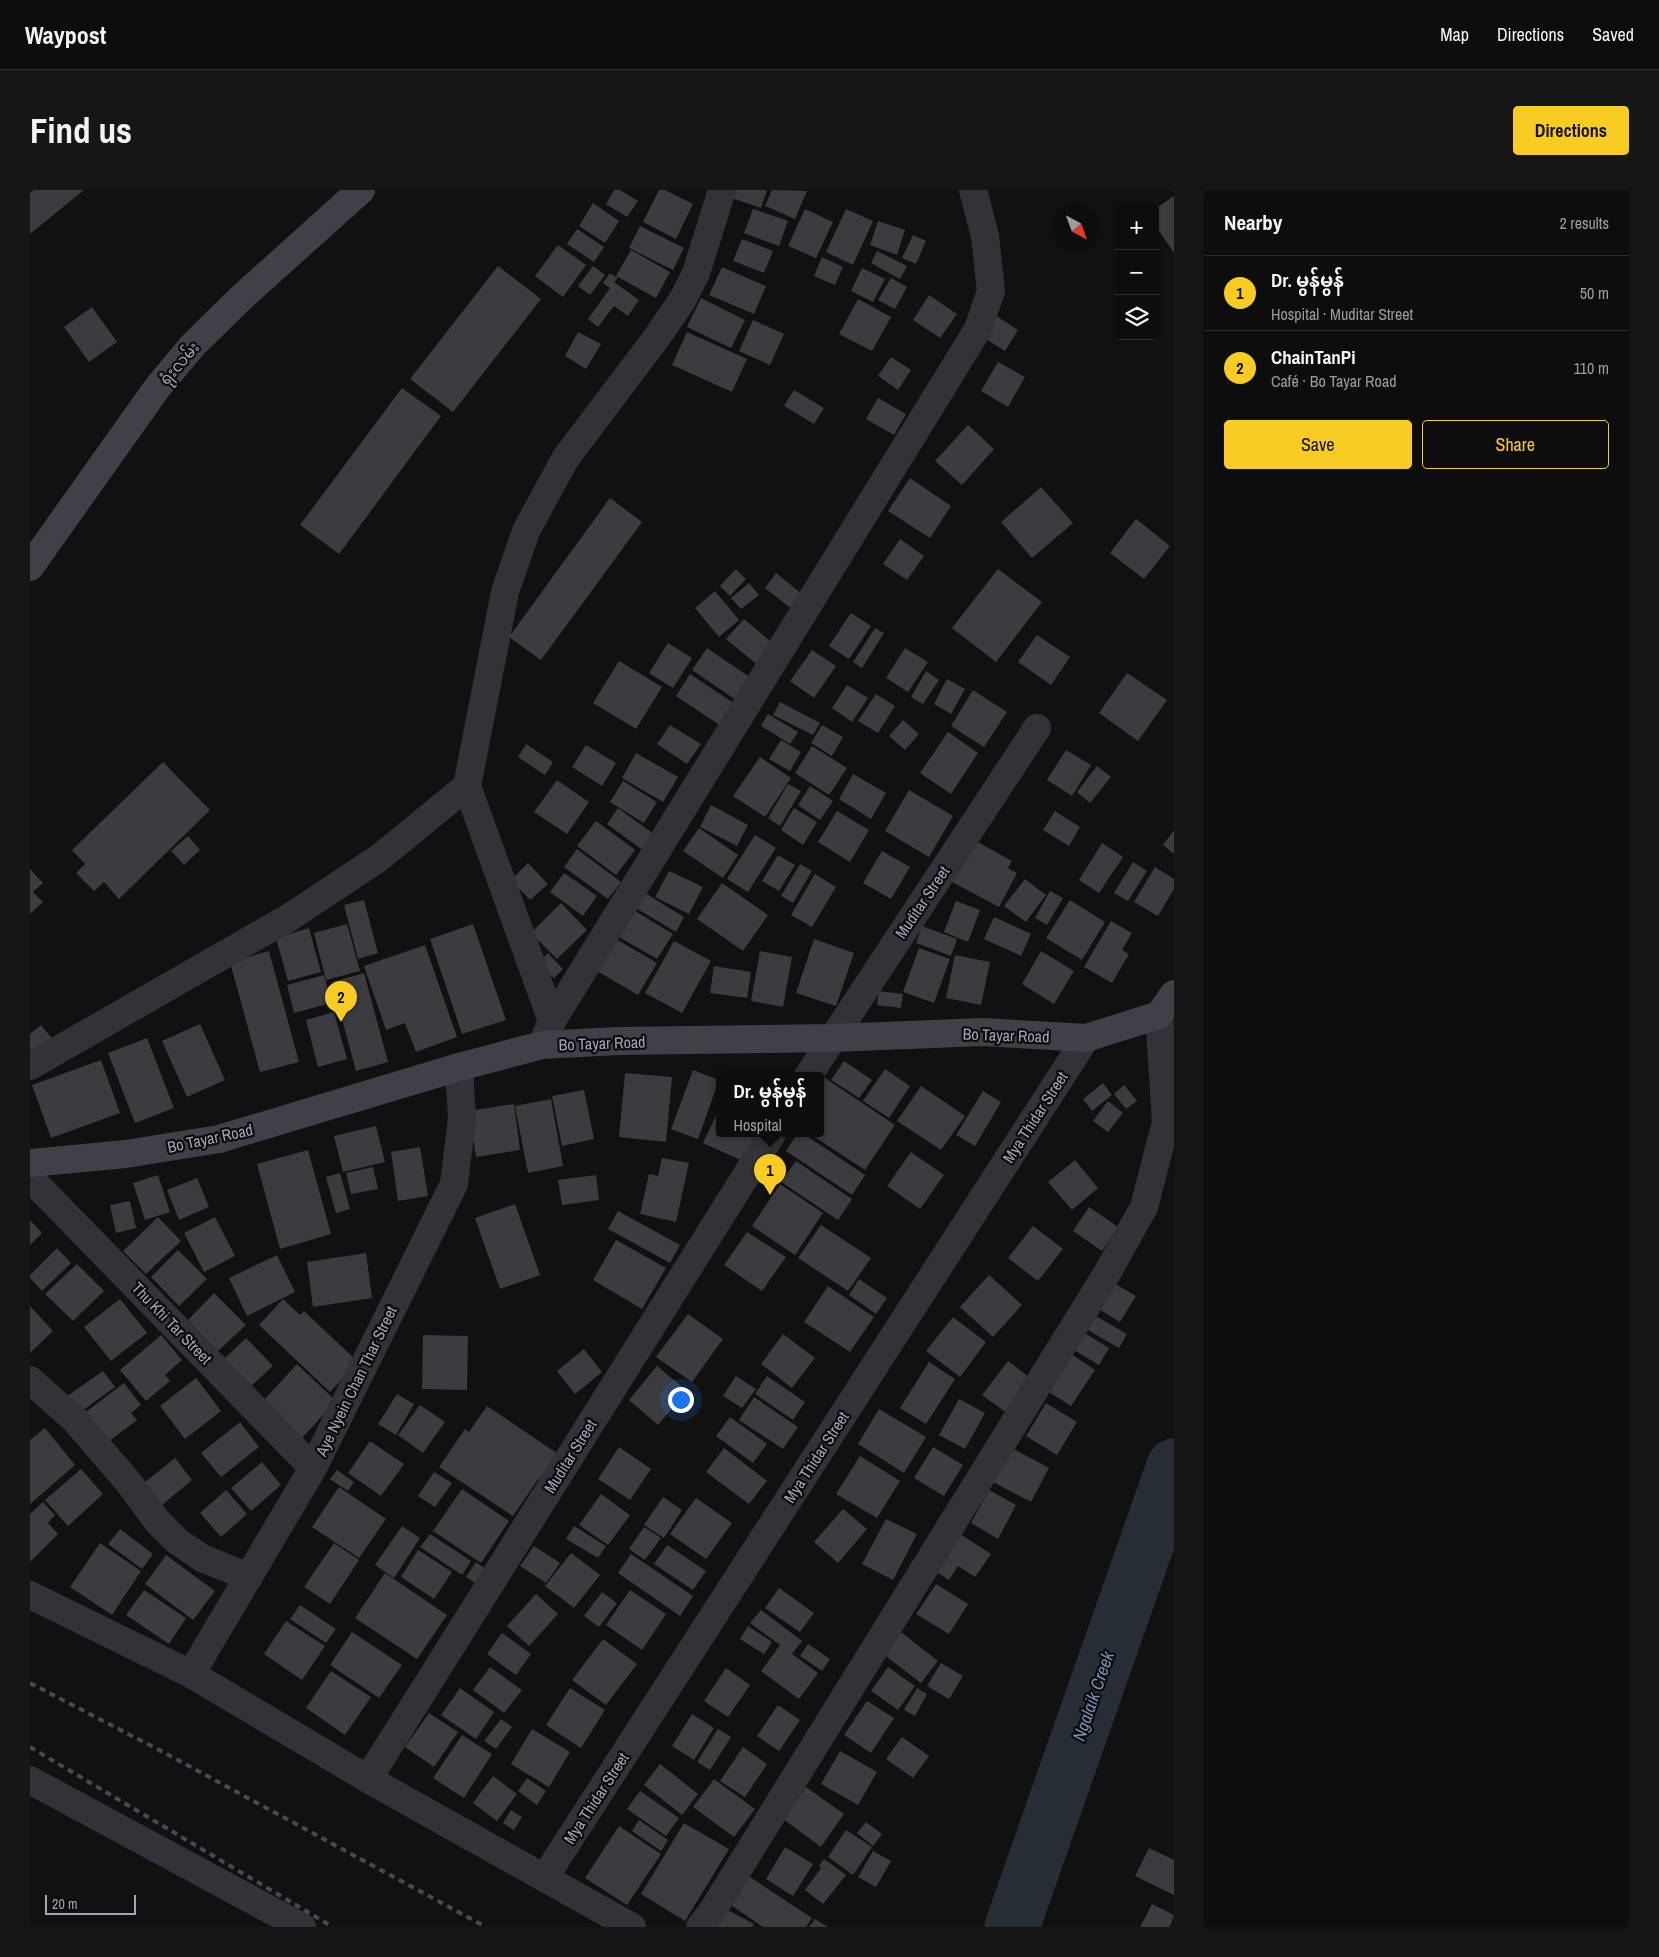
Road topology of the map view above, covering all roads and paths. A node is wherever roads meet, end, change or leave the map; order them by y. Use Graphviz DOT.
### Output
graph roads {
  1 [pos="362,190"];
  2 [pos="722,190"];
  3 [pos="973,190"];
  4 [pos="30,567"];
  5 [pos="1037,728"];
  6 [pos="467,786"];
  7 [pos="1166,1004"];
  8 [pos="547,1033"];
  9 [pos="833,1038"];
  10 [pos="1086,1038"];
  11 [pos="30,1066"];
  12 [pos="459,1068"];
  13 [pos="811,1072"];
  14 [pos="770,1137"];
  15 [pos="30,1163"];
  16 [pos="30,1178"];
  17 [pos="30,1380"];
  18 [pos="313,1468"];
  19 [pos="249,1577"];
  20 [pos="30,1595"];
  21 [pos="191,1674"];
  22 [pos="368,1778"];
  23 [pos="30,1780"];
  24 [pos="545,1877"];
  25 [pos="302,1927"];
  26 [pos="632,1927"];
  27 [pos="700,1927"];
  1 -- 4 [label="main road, ရုံးလမ်း"];
  2 -- 6 [label="street"];
  3 -- 8 [label="street"];
  5 -- 9 [label="street, Muditar Street"];
  6 -- 8 [label="street"];
  6 -- 11 [label="street"];
  7 -- 10 [label="main road, Bo Tayar Road"];
  7 -- 27 [label="street"];
  8 -- 9 [label="main road, Bo Tayar Road"];
  8 -- 12 [label="main road, Bo Tayar Road"];
  9 -- 10 [label="main road, Bo Tayar Road"];
  9 -- 13 [label="street, Muditar Street"];
  10 -- 24 [label="street, Mya Thidar Street"];
  12 -- 15 [label="main road, Bo Tayar Road"];
  12 -- 18 [label="street, Aye Nyein Chan Thar Street"];
  14 -- 22 [label="street, Muditar Street"];
  16 -- 18 [label="street, Thu Khi Tar Street"];
  17 -- 19 [label="street"];
  18 -- 19 [label="street, Aye Nyein Chan Thar Street"];
  19 -- 21 [label="street, Aye Nyein Chan Thar Street"];
  20 -- 21 [label="street"];
  21 -- 22 [label="street"];
  22 -- 24 [label="street"];
  23 -- 25 [label="street"];
  24 -- 26 [label="street"];
}
